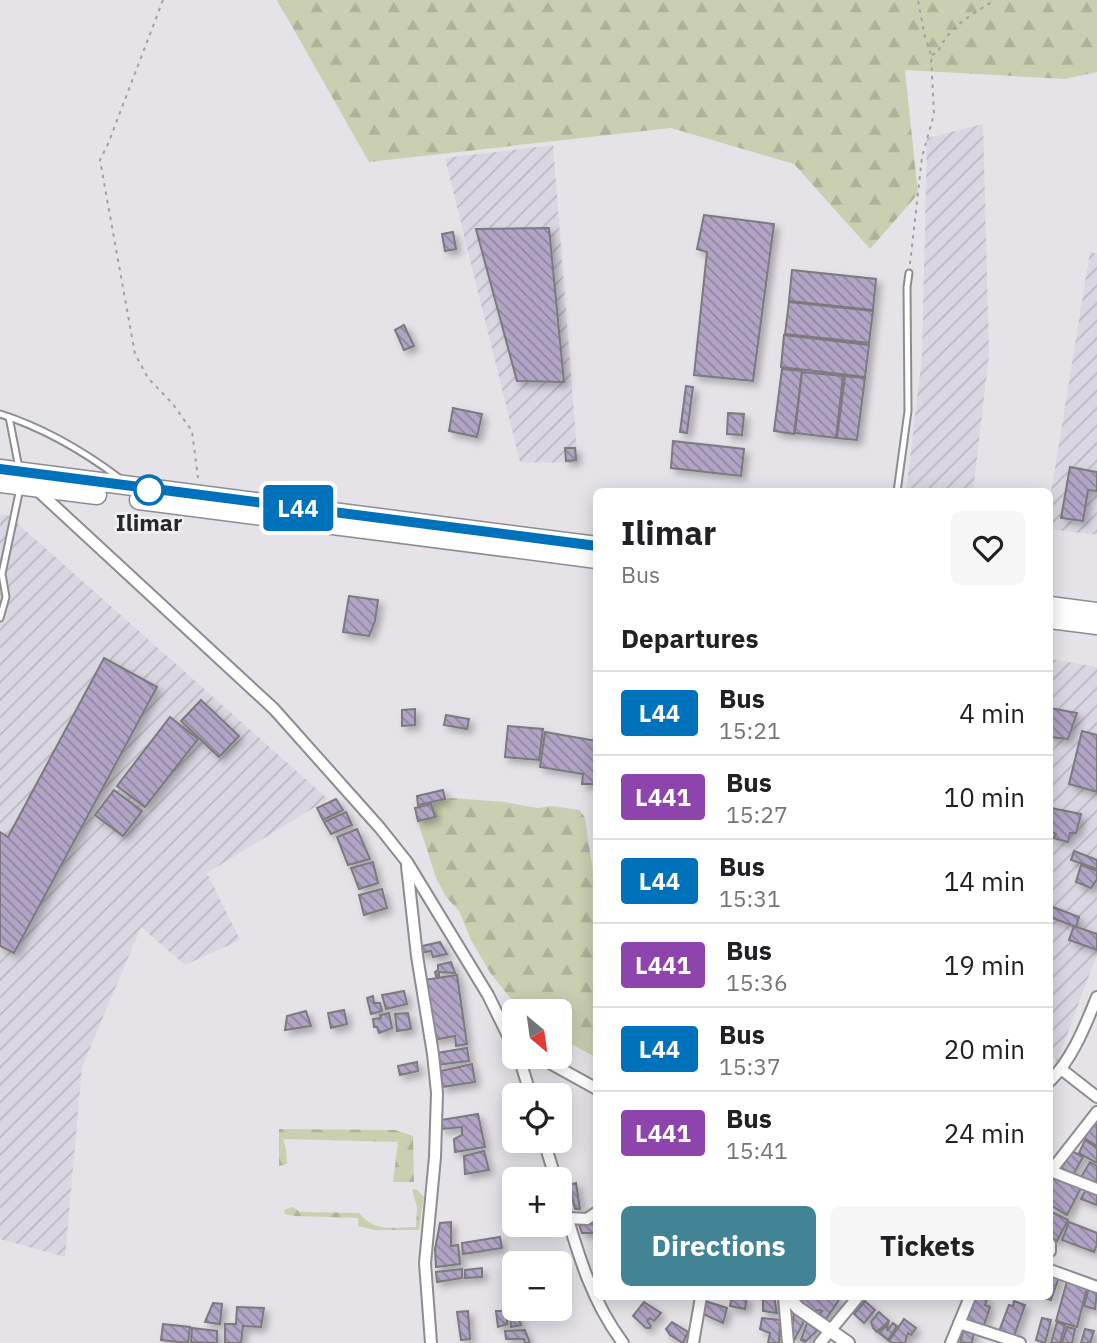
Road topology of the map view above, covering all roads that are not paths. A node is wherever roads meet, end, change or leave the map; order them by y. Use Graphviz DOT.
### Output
graph roads {
  1 [pos="909,273"];
  2 [pos="0,414"];
  3 [pos="9,417"];
  4 [pos="0,469"];
  5 [pos="25,482"];
  6 [pos="0,483"];
  7 [pos="131,488"];
  8 [pos="898,488"];
  9 [pos="593,545"];
  10 [pos="593,558"];
  11 [pos="1053,606"];
  12 [pos="1097,612"];
  13 [pos="0,618"];
  14 [pos="1053,619"];
  15 [pos="1097,625"];
  16 [pos="407,862"];
  17 [pos="1097,997"];
  18 [pos="502,1021"];
  19 [pos="561,1069"];
  20 [pos="1061,1069"];
  21 [pos="1053,1078"];
  22 [pos="593,1087"];
  23 [pos="1097,1097"];
  24 [pos="1097,1114"];
  25 [pos="1053,1168"];
  26 [pos="1053,1173"];
  27 [pos="1097,1189"];
  28 [pos="593,1215"];
  29 [pos="572,1218"];
  30 [pos="572,1231"];
  31 [pos="1053,1271"];
  32 [pos="1097,1287"];
  33 [pos="593,1293"];
  34 [pos="596,1300"];
  35 [pos="700,1300"];
  36 [pos="786,1300"];
  37 [pos="789,1300"];
  38 [pos="856,1300"];
  39 [pos="969,1300"];
  40 [pos="959,1323"];
  41 [pos="832,1331"];
  42 [pos="431,1343"];
  43 [pos="623,1343"];
  44 [pos="693,1343"];
  45 [pos="788,1343"];
  46 [pos="820,1343"];
  47 [pos="848,1343"];
  48 [pos="951,1343"];
  49 [pos="1020,1343"];
  1 -- 8 [label="lane"];
  2 -- 3 [label="lane"];
  3 -- 5 [label="lane"];
  3 -- 7 [label="lane"];
  4 -- 5 [label="highway"];
  5 -- 6 [label="highway"];
  5 -- 7 [label="highway"];
  5 -- 10 [label="highway"];
  5 -- 13 [label="lane"];
  5 -- 16 [label="street"];
  7 -- 9 [label="highway"];
  11 -- 12 [label="highway"];
  14 -- 15 [label="highway"];
  16 -- 18 [label="street"];
  16 -- 42 [label="street"];
  17 -- 20 [label="street"];
  19 -- 22 [label="street"];
  20 -- 21 [label="street"];
  20 -- 23 [label="street"];
  24 -- 25 [label="street"];
  26 -- 27 [label="street"];
  28 -- 29 [label="street"];
  30 -- 33 [label="street"];
  31 -- 32 [label="street"];
  34 -- 43 [label="street"];
  35 -- 44 [label="street"];
  36 -- 45 [label="street"];
  37 -- 41 [label="street"];
  38 -- 41 [label="street"];
  39 -- 40 [label="street"];
  40 -- 48 [label="street"];
  40 -- 49 [label="street"];
  41 -- 46 [label="street"];
  41 -- 47 [label="street"];
}
